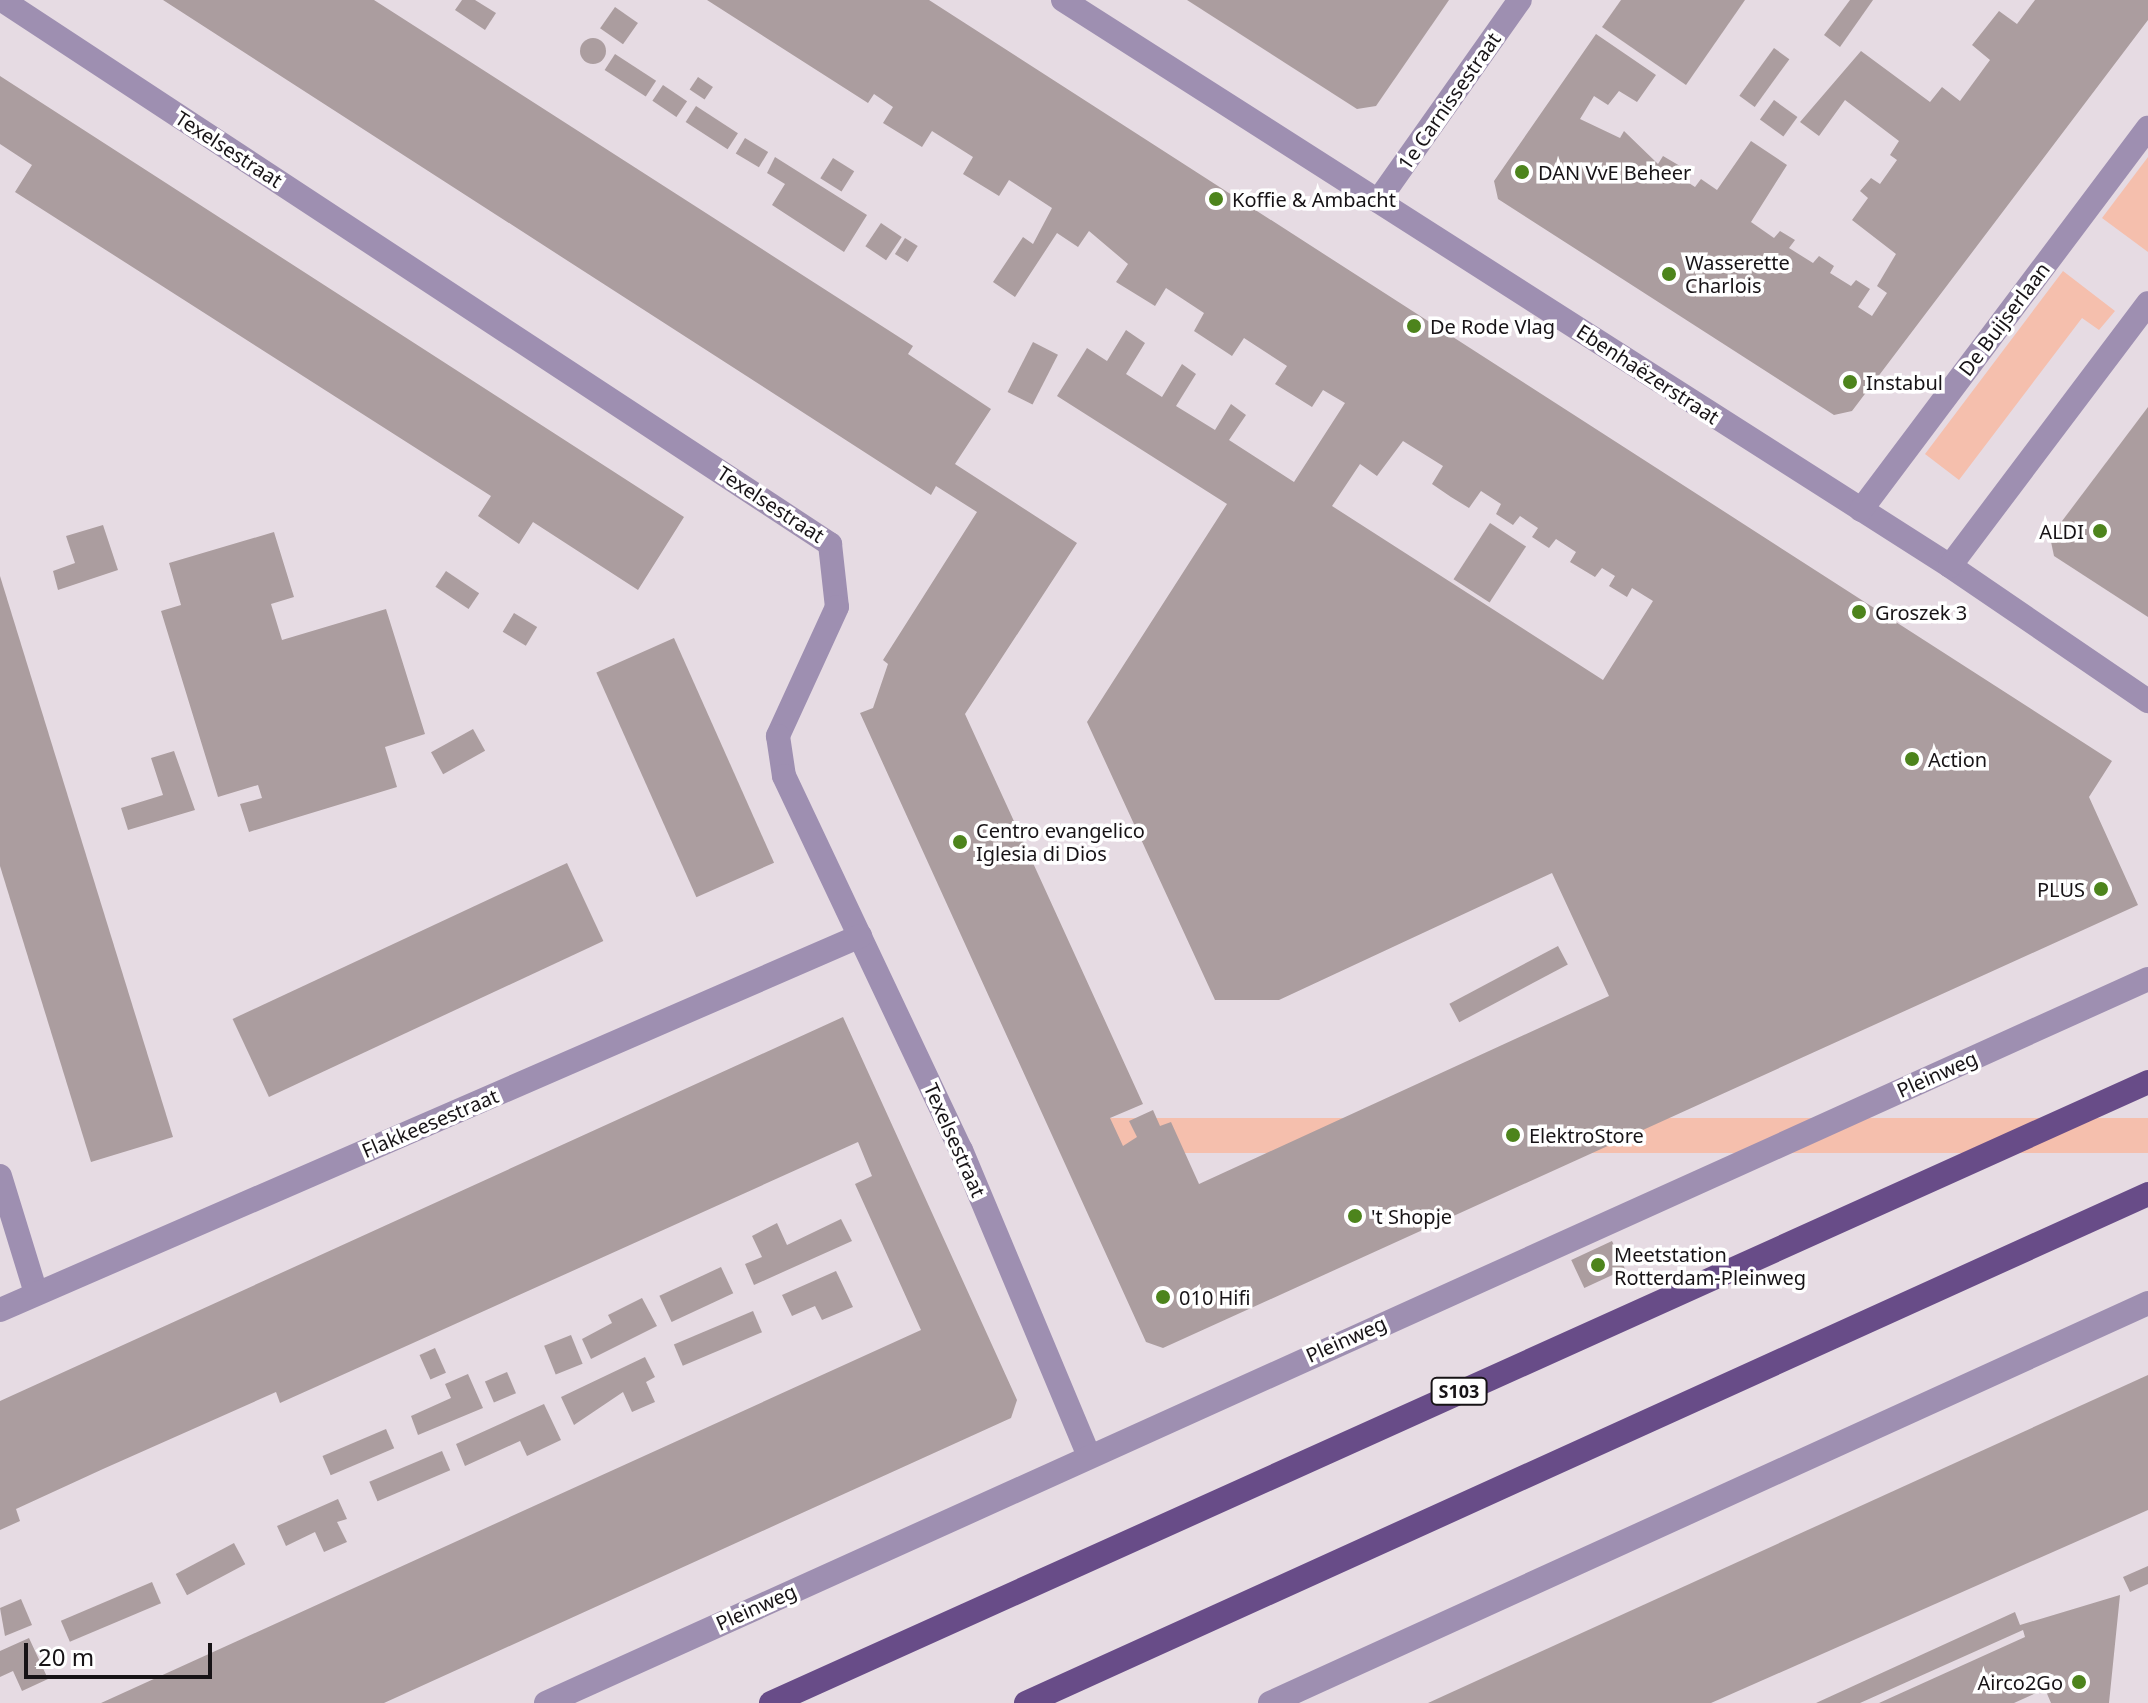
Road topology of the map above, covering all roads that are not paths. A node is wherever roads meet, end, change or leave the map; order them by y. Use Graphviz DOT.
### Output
graph roads {
  1 [pos="2,0"];
  2 [pos="1063,0"];
  3 [pos="1520,0"];
  4 [pos="2148,128"];
  5 [pos="1378,201"];
  6 [pos="2148,303"];
  7 [pos="1861,510"];
  8 [pos="1950,566"];
  9 [pos="2148,701"];
  10 [pos="860,936"];
  11 [pos="2148,979"];
  12 [pos="2148,1082"];
  13 [pos="0,1176"];
  14 [pos="2148,1194"];
  15 [pos="36,1293"];
  16 [pos="2148,1303"];
  17 [pos="0,1310"];
  18 [pos="1089,1456"];
  19 [pos="546,1703"];
  20 [pos="771,1703"];
  21 [pos="1026,1703"];
  22 [pos="1270,1703"];
  1 -- 10 [label="street, Texelsestraat"];
  2 -- 5 [label="street, Ebenhaëzerstraat"];
  3 -- 5 [label="street, 1e Carnissestraat"];
  4 -- 7 [label="street, De Buijserlaan"];
  5 -- 7 [label="street, Ebenhaëzerstraat"];
  6 -- 8 [label="street"];
  7 -- 8 [label="street, Ebenhaëzerstraat"];
  8 -- 9 [label="street, Ebenhaëzerstraat"];
  10 -- 15 [label="street, Flakkeesestraat"];
  10 -- 18 [label="street, Texelsestraat"];
  11 -- 18 [label="street, Pleinweg"];
  12 -- 20 [label="main road, S103"];
  13 -- 15 [label="street"];
  14 -- 21 [label="main road"];
  15 -- 17 [label="street, Flakkeesestraat"];
  16 -- 22 [label="street"];
  18 -- 19 [label="street, Pleinweg"];
}
